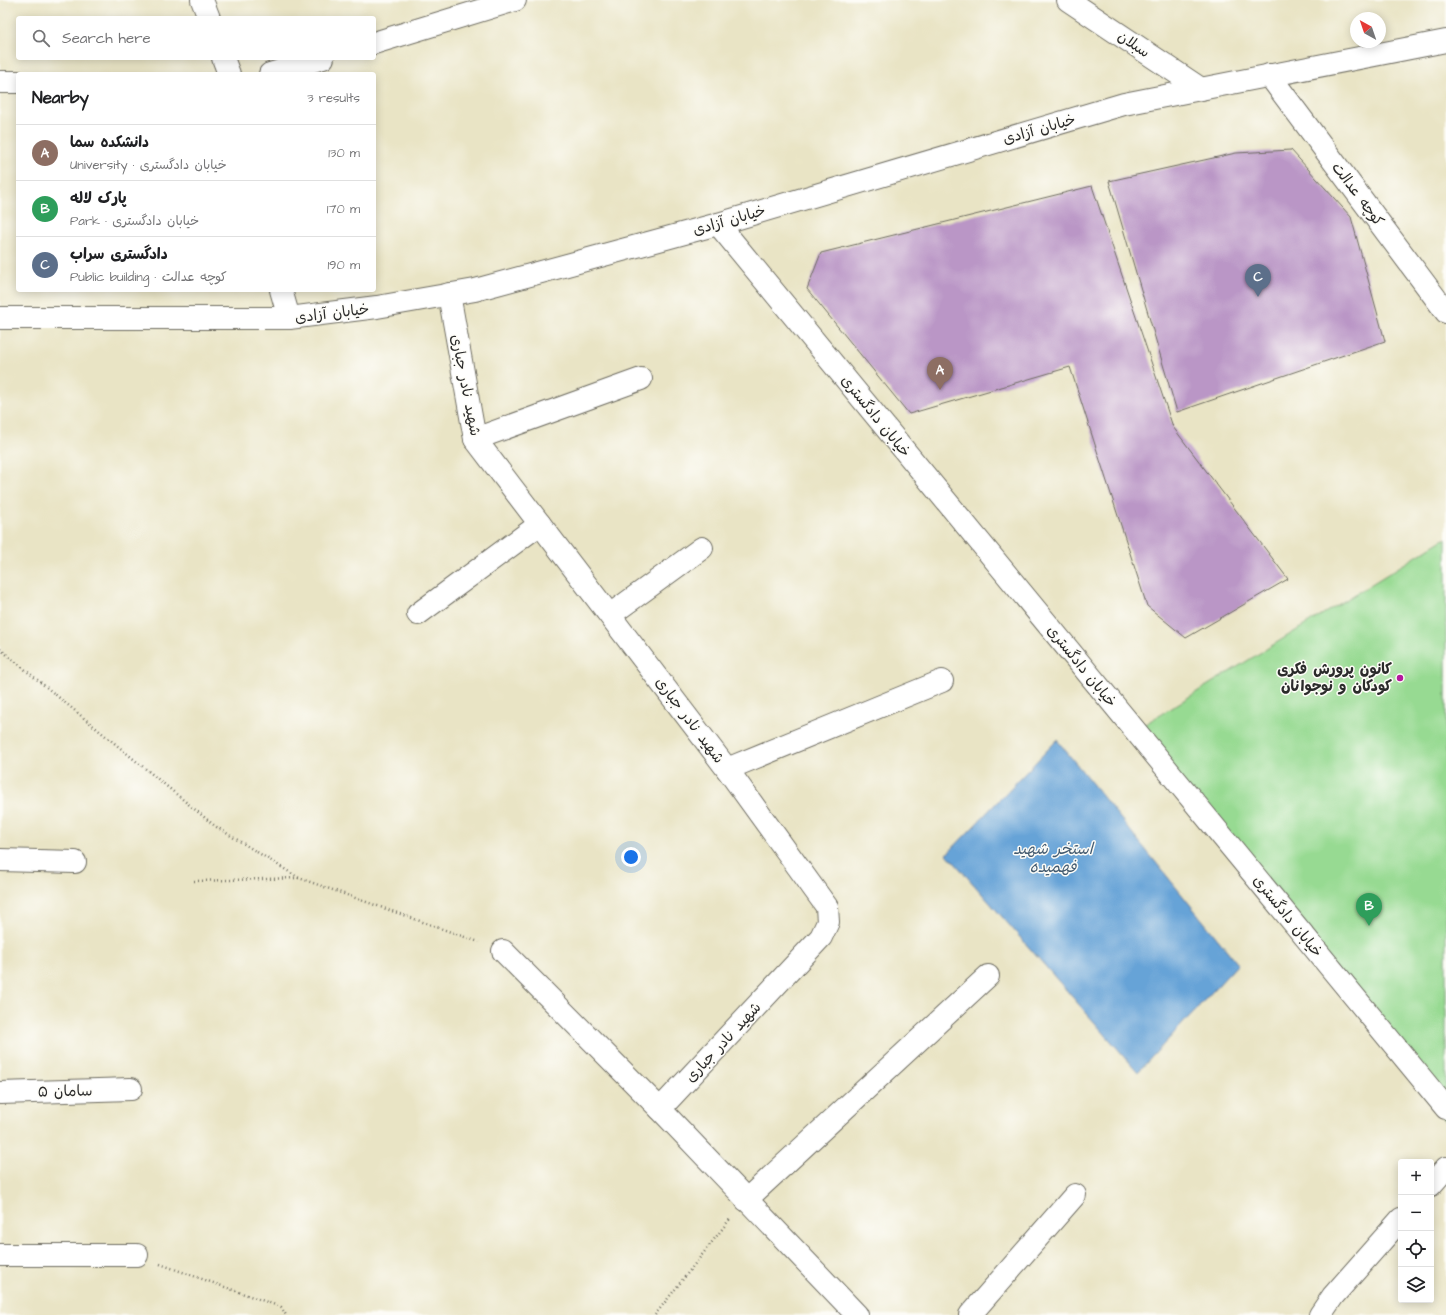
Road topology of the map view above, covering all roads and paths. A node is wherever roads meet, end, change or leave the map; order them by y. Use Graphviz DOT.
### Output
graph roads {
  1 [pos="202,0"];
  2 [pos="515,0"];
  3 [pos="1068,0"];
  4 [pos="208,16"];
  5 [pos="376,41"];
  6 [pos="1446,41"];
  7 [pos="225,60"];
  8 [pos="316,60"];
  9 [pos="228,72"];
  10 [pos="277,72"];
  11 [pos="1269,75"];
  12 [pos="0,82"];
  13 [pos="16,82"];
  14 [pos="1201,88"];
  15 [pos="718,224"];
  16 [pos="282,292"];
  17 [pos="449,294"];
  18 [pos="1446,312"];
  19 [pos="0,318"];
  20 [pos="289,318"];
  21 [pos="641,380"];
  22 [pos="475,439"];
  23 [pos="540,524"];
  24 [pos="702,548"];
  25 [pos="418,614"];
  26 [pos="610,615"];
  27 [pos="0,649"];
  28 [pos="942,681"];
  29 [pos="727,769"];
  30 [pos="0,860"];
  31 [pos="76,862"];
  32 [pos="299,878"];
  33 [pos="194,881"];
  34 [pos="503,951"];
  35 [pos="988,976"];
  36 [pos="131,1089"];
  37 [pos="0,1093"];
  38 [pos="1446,1108"];
  39 [pos="660,1109"];
  40 [pos="1446,1168"];
  41 [pos="1434,1182"];
  42 [pos="1075,1195"];
  43 [pos="746,1200"];
  44 [pos="1398,1222"];
  45 [pos="0,1255"];
  46 [pos="137,1255"];
  47 [pos="286,1315"];
  48 [pos="655,1315"];
  49 [pos="857,1315"];
  50 [pos="970,1315"];
  51 [pos="1320,1315"];
  1 -- 4 [label="street"];
  2 -- 5 [label="street"];
  3 -- 14 [label="street, سبلان"];
  6 -- 11 [label="street, خیابان آزادی"];
  7 -- 9 [label="street"];
  8 -- 10 [label="street"];
  11 -- 14 [label="street, خیابان آزادی"];
  11 -- 18 [label="street, کوچه عدالت"];
  12 -- 13 [label="street"];
  14 -- 15 [label="street, خیابان آزادی"];
  15 -- 17 [label="street, خیابان آزادی"];
  15 -- 38 [label="street, خیابان دادگستری"];
  16 -- 20 [label="street"];
  17 -- 20 [label="street, خیابان آزادی"];
  17 -- 22 [label="street, شهید نادر جباری"];
  19 -- 20 [label="street, خیابان آزادی"];
  21 -- 22 [label="street"];
  22 -- 23 [label="street, شهید نادر جباری"];
  23 -- 25 [label="street"];
  23 -- 26 [label="street, شهید نادر جباری"];
  24 -- 26 [label="street"];
  26 -- 29 [label="street, شهید نادر جباری"];
  27 -- 32 [label="path"];
  28 -- 29 [label="street"];
  29 -- 39 [label="street, شهید نادر جباری"];
  30 -- 31 [label="street"];
  32 -- 33 [label="path"];
  32 -- 34 [label="path"];
  34 -- 39 [label="street"];
  35 -- 43 [label="street"];
  36 -- 37 [label="street, سامان ۵"];
  39 -- 43 [label="street"];
  40 -- 41 [label="street"];
  42 -- 50 [label="street"];
  43 -- 48 [label="path"];
  43 -- 49 [label="street"];
  44 -- 51 [label="street"];
  45 -- 46 [label="street"];
  46 -- 47 [label="path"];
}
